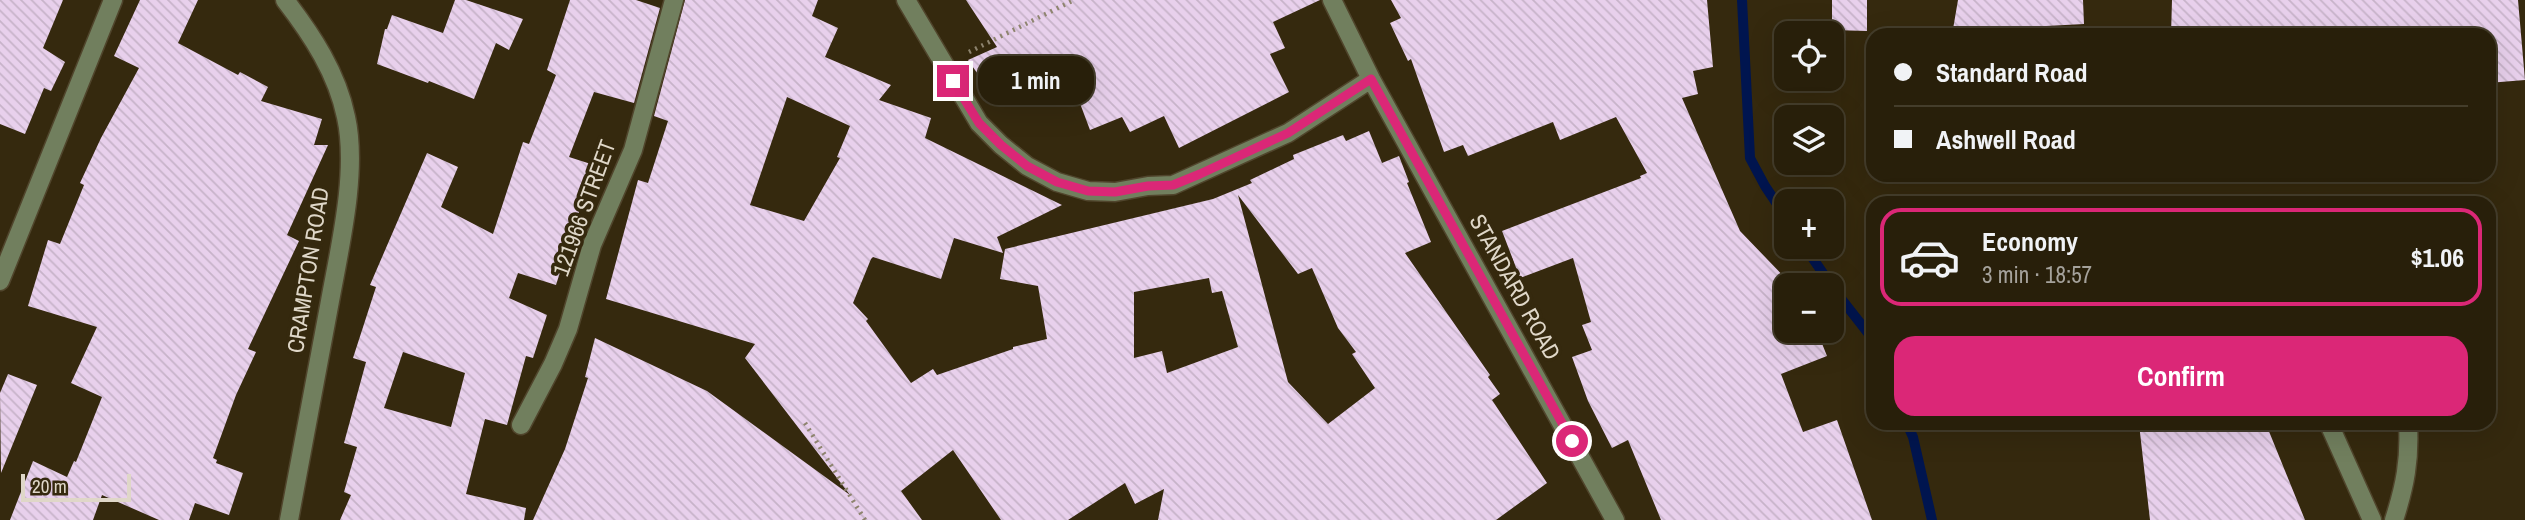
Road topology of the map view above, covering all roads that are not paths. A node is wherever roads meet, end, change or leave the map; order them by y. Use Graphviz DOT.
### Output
graph roads {
  1 [pos="113,0"];
  2 [pos="285,0"];
  3 [pos="674,0"];
  4 [pos="906,0"];
  5 [pos="1332,0"];
  6 [pos="1371,79"];
  7 [pos="0,281"];
  8 [pos="521,425"];
  9 [pos="2332,430"];
  10 [pos="2408,430"];
  11 [pos="1609,518"];
  12 [pos="289,520"];
  13 [pos="2372,520"];
  14 [pos="2394,520"];
  1 -- 7 [label="street"];
  2 -- 12 [label="street, CRAMPTON ROAD"];
  3 -- 8 [label="street, 121966 STREET"];
  4 -- 6 [label="street"];
  5 -- 6 [label="street, STANDARD ROAD"];
  6 -- 11 [label="street, STANDARD ROAD"];
  9 -- 13 [label="street"];
  10 -- 14 [label="street"];
}
